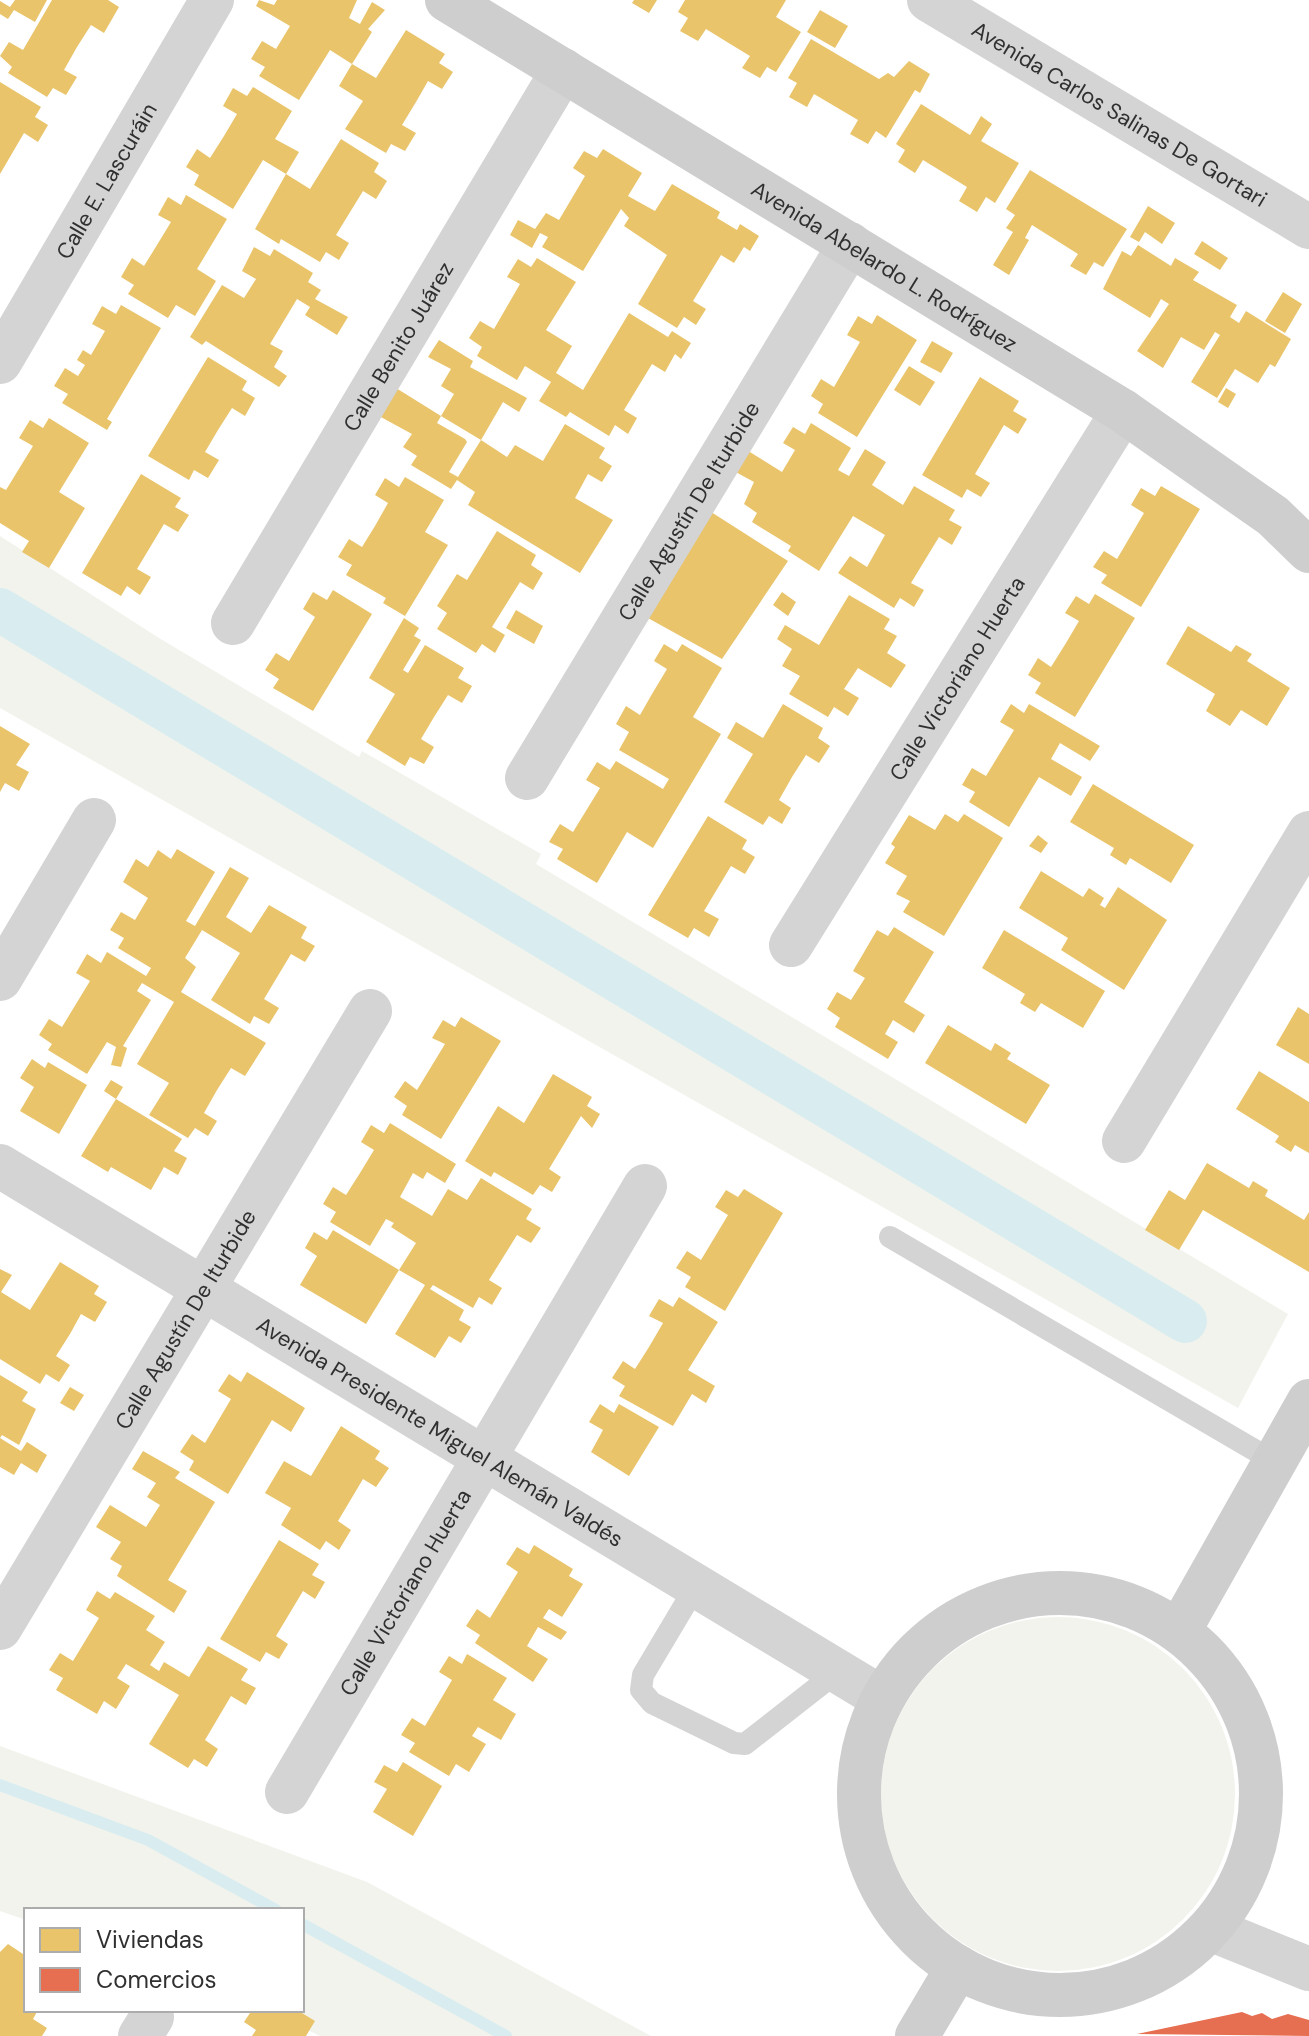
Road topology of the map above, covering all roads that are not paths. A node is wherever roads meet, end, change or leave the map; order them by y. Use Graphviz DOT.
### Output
graph roads {
  1 [pos="212,0"];
  2 [pos="447,0"];
  3 [pos="929,0"];
  4 [pos="563,70"];
  5 [pos="1309,227"];
  6 [pos="850,244"];
  7 [pos="0,362"];
  8 [pos="1123,411"];
  9 [pos="1309,551"];
  10 [pos="233,623"];
  11 [pos="527,778"];
  12 [pos="94,820"];
  13 [pos="1309,833"];
  14 [pos="791,945"];
  15 [pos="0,979"];
  16 [pos="370,1011"];
  17 [pos="1124,1141"];
  18 [pos="0,1166"];
  19 [pos="645,1186"];
  20 [pos="890,1237"];
  21 [pos="203,1289"];
  22 [pos="1309,1401"];
  23 [pos="484,1458"];
  24 [pos="1275,1462"];
  25 [pos="696,1586"];
  26 [pos="0,1628"];
  27 [pos="1179,1631"];
  28 [pos="837,1672"];
  29 [pos="882,1698"];
  30 [pos="287,1792"];
  31 [pos="1210,1929"];
  32 [pos="958,1967"];
  33 [pos="1309,1969"];
  34 [pos="917,2036"];
  1 -- 7 [label="street, Calle E. Lascuráin"];
  2 -- 4 [label="street, Avenida Abelardo L. Rodríguez"];
  3 -- 5 [label="street, Avenida Carlos Salinas De Gortari"];
  4 -- 6 [label="street, Avenida Abelardo L. Rodríguez"];
  4 -- 10 [label="street, Calle Benito Juárez"];
  6 -- 8 [label="street, Avenida Abelardo L. Rodríguez"];
  6 -- 11 [label="street, Calle Agustín De Iturbide"];
  8 -- 9 [label="street, Avenida Abelardo L. Rodríguez"];
  8 -- 14 [label="street, Calle Victoriano Huerta"];
  12 -- 15 [label="street"];
  13 -- 17 [label="street"];
  16 -- 21 [label="street, Calle Agustín De Iturbide"];
  18 -- 21 [label="street, Avenida Presidente Miguel Alemán Valdés"];
  19 -- 23 [label="street, Calle Victoriano Huerta"];
  20 -- 24 [label="lane"];
  21 -- 23 [label="street, Avenida Presidente Miguel Alemán Valdés"];
  21 -- 26 [label="street, Calle Agustín De Iturbide"];
  22 -- 24 [label="street"];
  23 -- 25 [label="street, Avenida Presidente Miguel Alemán Valdés"];
  23 -- 30 [label="street, Calle Victoriano Huerta"];
  24 -- 27 [label="street"];
  25 -- 28 [label="street, Avenida Presidente Miguel Alemán Valdés"];
  25 -- 28 [label="lane"];
  27 -- 29 [label="street"];
  27 -- 31 [label="street"];
  28 -- 29 [label="street, Avenida Presidente Miguel Alemán Valdés"];
  29 -- 32 [label="street"];
  31 -- 32 [label="street"];
  31 -- 33 [label="street"];
  32 -- 34 [label="street"];
}
